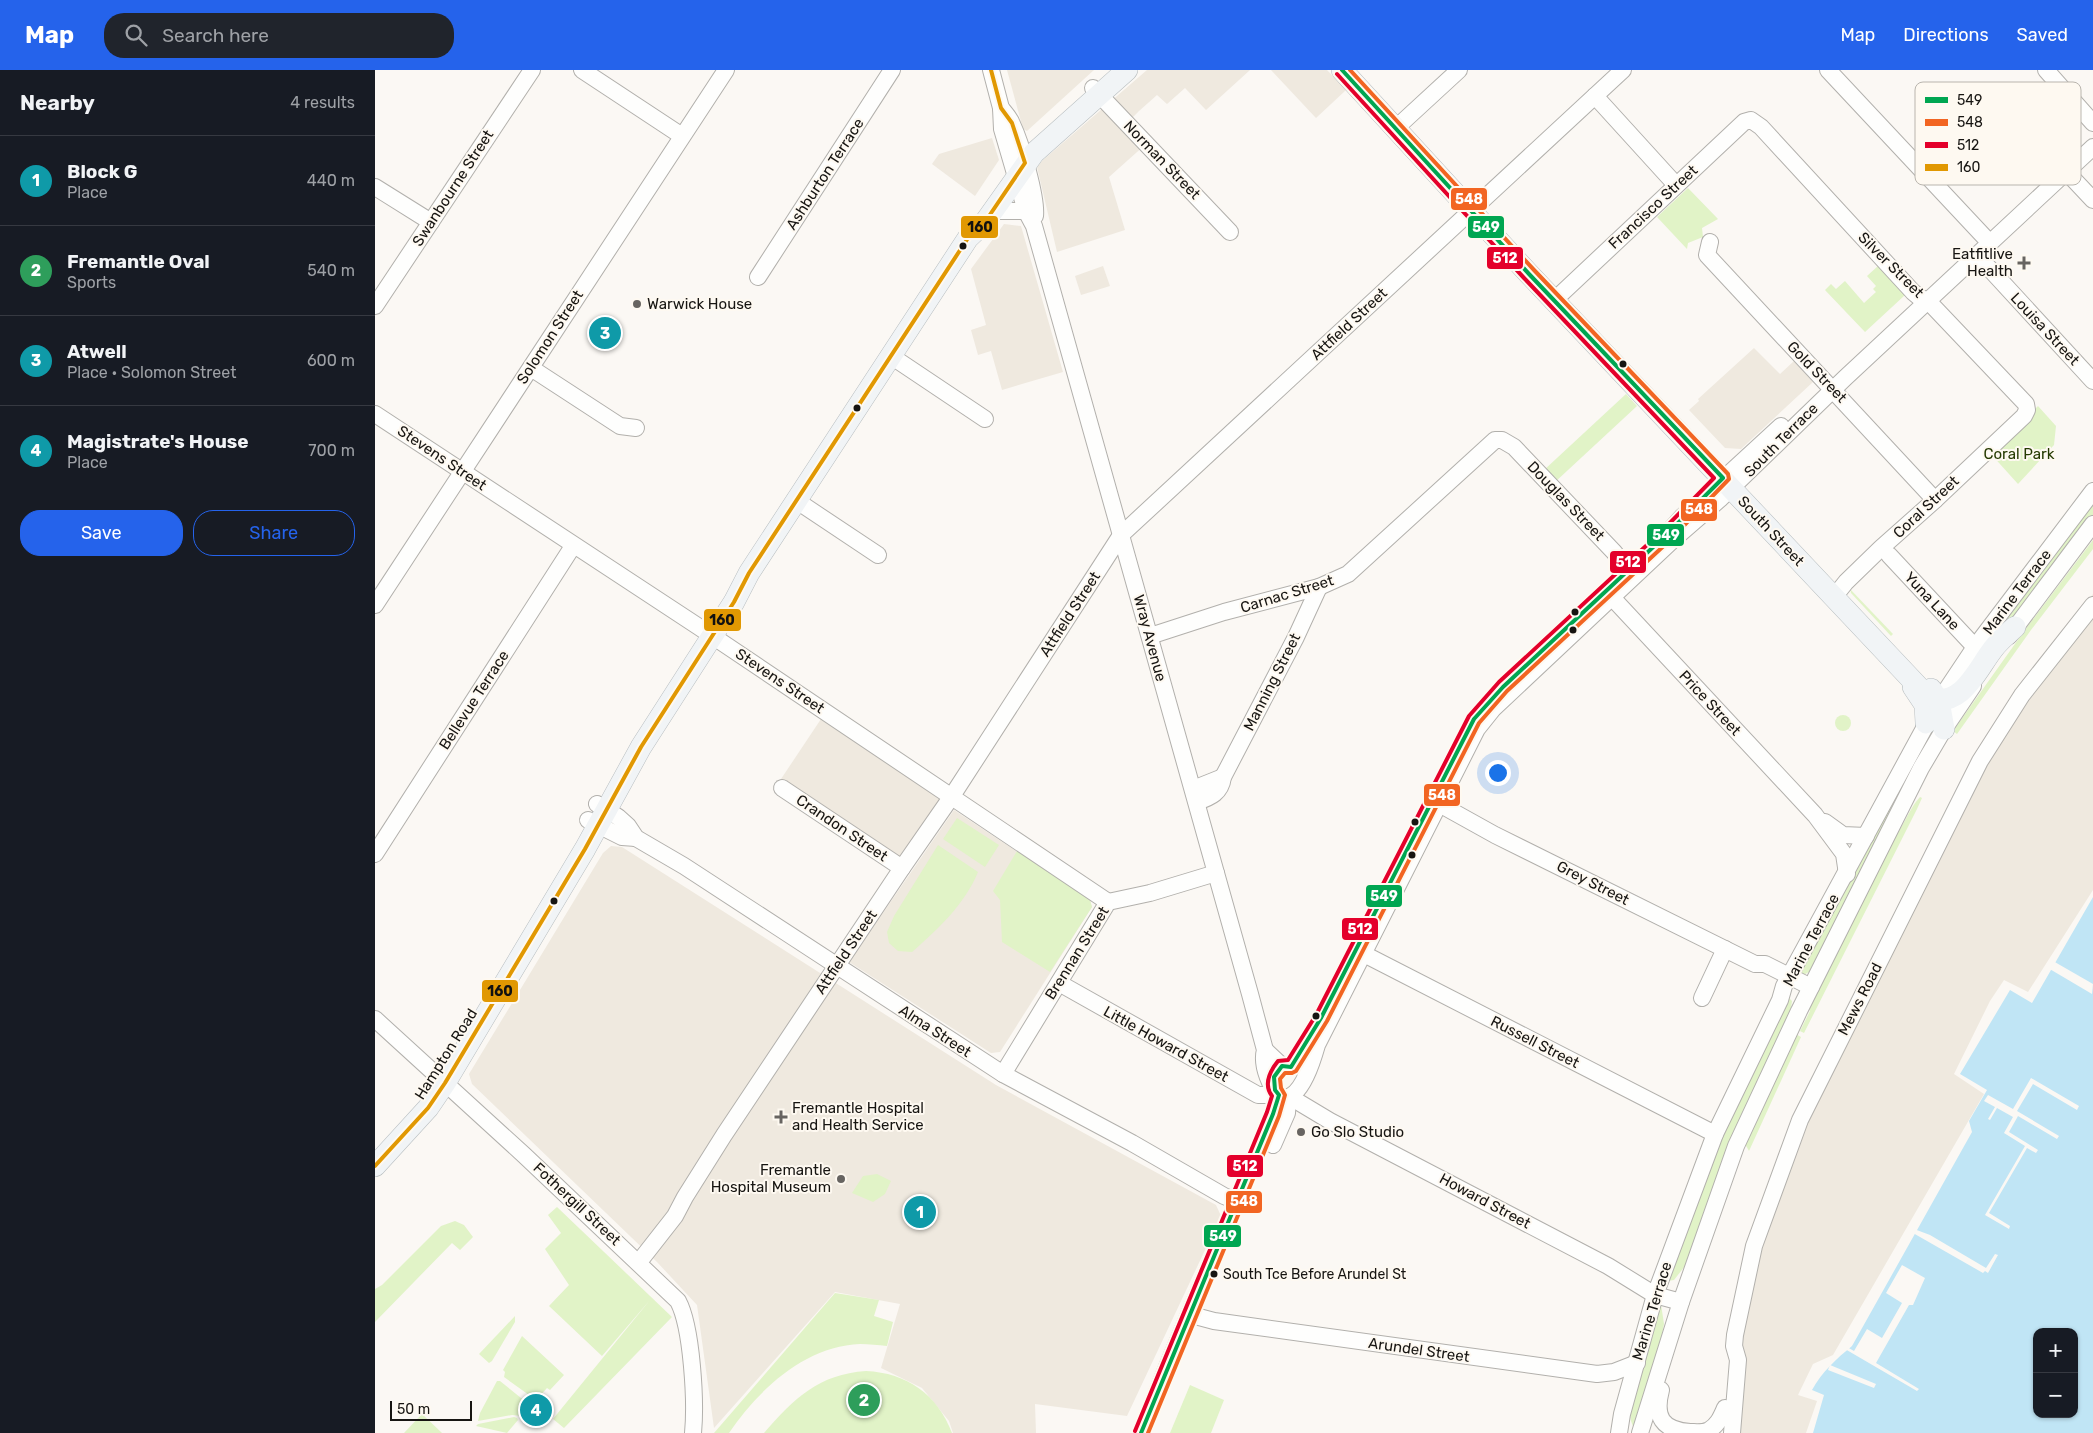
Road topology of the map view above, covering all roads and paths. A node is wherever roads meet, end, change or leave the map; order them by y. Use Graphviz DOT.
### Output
graph roads {
  1 [pos="532,70"];
  2 [pos="582,70"];
  3 [pos="726,70"];
  4 [pos="892,70"];
  5 [pos="991,70"];
  6 [pos="1114,70"];
  7 [pos="1127,70"];
  8 [pos="1342,70"];
  9 [pos="1356,70"];
  10 [pos="1459,70"];
  11 [pos="1623,70"];
  12 [pos="1828,70"];
  13 [pos="2046,70"];
  14 [pos="2057,82"];
  15 [pos="1096,91"];
  16 [pos="1595,96"];
  17 [pos="2081,109"];
  18 [pos="1744,122"];
  19 [pos="2093,123"];
  20 [pos="1400,124"];
  21 [pos="682,136"];
  22 [pos="2093,136"];
  23 [pos="2093,147"];
  24 [pos="2081,150"];
  25 [pos="2081,156"];
  26 [pos="1018,163"];
  27 [pos="1915,163"];
  28 [pos="1676,185"];
  29 [pos="1936,185"];
  30 [pos="2047,185"];
  31 [pos="2079,185"];
  32 [pos="375,187"];
  33 [pos="2093,200"];
  34 [pos="1475,207"];
  35 [pos="1026,211"];
  36 [pos="989,216"];
  37 [pos="431,222"];
  38 [pos="1034,226"];
  39 [pos="1230,232"];
  40 [pos="968,238"];
  41 [pos="1987,240"];
  42 [pos="1710,242"];
  43 [pos="1977,255"];
  44 [pos="758,277"];
  45 [pos="1562,293"];
  46 [pos="1924,299"];
  47 [pos="375,306"];
  48 [pos="891,356"];
  49 [pos="531,368"];
  50 [pos="2093,381"];
  51 [pos="1830,387"];
  52 [pos="375,414"];
  53 [pos="2021,418"];
  54 [pos="985,419"];
  55 [pos="636,428"];
  56 [pos="1495,440"];
  57 [pos="462,471"];
  58 [pos="1732,479"];
  59 [pos="2093,491"];
  60 [pos="1935,500"];
  61 [pos="797,501"];
  62 [pos="2093,524"];
  63 [pos="1121,535"];
  64 [pos="573,546"];
  65 [pos="878,555"];
  66 [pos="1889,556"];
  67 [pos="1624,574"];
  68 [pos="1319,587"];
  69 [pos="1609,593"];
  70 [pos="1837,594"];
  71 [pos="375,604"];
  72 [pos="2093,605"];
  73 [pos="2015,627"];
  74 [pos="708,633"];
  75 [pos="1150,636"];
  76 [pos="1975,647"];
  77 [pos="1907,669"];
  78 [pos="1951,682"];
  79 [pos="1939,701"];
  80 [pos="1935,726"];
  81 [pos="781,788"];
  82 [pos="952,796"];
  83 [pos="1195,796"];
  84 [pos="1435,802"];
  85 [pos="597,815"];
  86 [pos="1815,815"];
  87 [pos="1866,836"];
  88 [pos="375,854"];
  89 [pos="902,868"];
  90 [pos="1216,873"];
  91 [pos="1847,874"];
  92 [pos="1107,902"];
  93 [pos="1725,949"];
  94 [pos="1359,952"];
  95 [pos="836,967"];
  96 [pos="1787,981"];
  97 [pos="1059,983"];
  98 [pos="1809,992"];
  99 [pos="1702,998"];
  100 [pos="375,1019"];
  101 [pos="1265,1050"];
  102 [pos="1286,1066"];
  103 [pos="1003,1074"];
  104 [pos="441,1079"];
  105 [pos="1285,1092"];
  106 [pos="1715,1134"];
  107 [pos="375,1148"];
  108 [pos="375,1166"];
  109 [pos="1242,1203"];
  110 [pos="639,1262"];
  111 [pos="1608,1266"];
  112 [pos="1662,1274"];
  113 [pos="1655,1295"];
  114 [pos="1681,1302"];
  115 [pos="1199,1317"];
  116 [pos="1734,1346"];
  117 [pos="1637,1363"];
  118 [pos="1661,1363"];
  119 [pos="1725,1408"];
  120 [pos="1622,1414"];
  121 [pos="1687,1432"];
  122 [pos="693,1433"];
  123 [pos="1141,1433"];
  124 [pos="1151,1433"];
  125 [pos="1619,1433"];
  126 [pos="1629,1433"];
  127 [pos="1640,1433"];
  128 [pos="1650,1433"];
  129 [pos="1719,1433"];
  130 [pos="1732,1433"];
  1 -- 37 [label="street, Swanbourne Street"];
  2 -- 21 [label="street"];
  3 -- 21 [label="street, Solomon Street"];
  4 -- 44 [label="street, Ashburton Terrace"];
  5 -- 26 [label="street, Wray Avenue"];
  6 -- 15 [label="main road, Hampton Road"];
  7 -- 15 [label="main road, Hampton Road"];
  8 -- 20 [label="main road, South Street"];
  9 -- 20 [label="main road, South Street"];
  10 -- 20 [label="street"];
  11 -- 16 [label="street, Attfield Street"];
  12 -- 27 [label="street"];
  13 -- 14 [label="street"];
  15 -- 26 [label="main road, Hampton Road"];
  15 -- 39 [label="street, Norman Street"];
  16 -- 28 [label="street"];
  16 -- 34 [label="street, Attfield Street"];
  17 -- 19 [label="street"];
  18 -- 28 [label="street, Francisco Street"];
  18 -- 46 [label="street, Silver Street"];
  20 -- 34 [label="main road, South Street"];
  21 -- 49 [label="street, Solomon Street"];
  22 -- 24 [label="street, South Terrace"];
  23 -- 25 [label="street, South Terrace"];
  26 -- 35 [label="street, Wray Avenue"];
  26 -- 36 [label="main road, Hampton Road"];
  26 -- 38 [label="street, Wray Avenue"];
  26 -- 40 [label="main road, Hampton Road"];
  28 -- 45 [label="street, Francisco Street"];
  29 -- 41 [label="street"];
  30 -- 41 [label="street, South Terrace"];
  31 -- 33 [label="street"];
  32 -- 37 [label="street"];
  34 -- 45 [label="main road, South Street"];
  34 -- 58 [label="main road, South Street"];
  34 -- 63 [label="street, Attfield Street"];
  35 -- 36 [label="street"];
  35 -- 38 [label="street, Wray Avenue"];
  36 -- 40 [label="main road, Hampton Road"];
  37 -- 47 [label="street, Swanbourne Street"];
  38 -- 63 [label="street, Wray Avenue"];
  40 -- 48 [label="main road, Hampton Road"];
  41 -- 43 [label="street, South Terrace"];
  41 -- 46 [label="street, South Terrace"];
  42 -- 51 [label="street, Gold Street"];
  43 -- 46 [label="street, South Terrace"];
  43 -- 50 [label="street, Louisa Street"];
  45 -- 58 [label="main road, South Street"];
  46 -- 51 [label="street, South Terrace"];
  46 -- 53 [label="street, Silver Street"];
  48 -- 54 [label="street"];
  48 -- 61 [label="main road, Hampton Road"];
  49 -- 55 [label="street"];
  49 -- 57 [label="street, Solomon Street"];
  51 -- 58 [label="street, South Terrace"];
  51 -- 60 [label="street, Gold Street"];
  52 -- 57 [label="street, Stevens Street"];
  53 -- 60 [label="street, Coral Street"];
  56 -- 67 [label="street, Douglas Street"];
  56 -- 68 [label="street, Carnac Street"];
  57 -- 64 [label="street, Stevens Street"];
  57 -- 71 [label="street, Solomon Street"];
  58 -- 67 [label="street, South Terrace"];
  58 -- 69 [label="street, South Terrace"];
  58 -- 70 [label="main road, South Street"];
  59 -- 76 [label="street, Marine Terrace"];
  60 -- 70 [label="street, Coral Street"];
  61 -- 65 [label="street"];
  61 -- 74 [label="main road, Hampton Road"];
  62 -- 73 [label="street, Marine Terrace"];
  63 -- 75 [label="street, Wray Avenue"];
  63 -- 82 [label="street, Attfield Street"];
  64 -- 74 [label="street, Stevens Street"];
  64 -- 88 [label="street, Bellevue Terrace"];
  66 -- 76 [label="street, Yuna Lane"];
  67 -- 69 [label="street, South Terrace"];
  68 -- 75 [label="street, Carnac Street"];
  68 -- 83 [label="street, Manning Street"];
  69 -- 84 [label="street, South Terrace"];
  69 -- 86 [label="street, Price Street"];
  70 -- 77 [label="main road, South Street"];
  72 -- 116 [label="street, Mews Road"];
  73 -- 79 [label="main road"];
  73 -- 80 [label="street, Marine Terrace"];
  74 -- 82 [label="street, Stevens Street"];
  74 -- 85 [label="main road, Hampton Road"];
  75 -- 83 [label="street, Wray Avenue"];
  76 -- 78 [label="street, Marine Terrace"];
  77 -- 78 [label="main road"];
  77 -- 79 [label="main road, South Street"];
  77 -- 80 [label="main road"];
  78 -- 79 [label="street, Marine Terrace"];
  79 -- 80 [label="main road"];
  80 -- 87 [label="street, Marine Terrace"];
  80 -- 98 [label="street, Marine Terrace"];
  81 -- 89 [label="street, Crandon Street"];
  82 -- 89 [label="street, Attfield Street"];
  82 -- 92 [label="street, Stevens Street"];
  83 -- 90 [label="street, Wray Avenue"];
  84 -- 93 [label="street, Grey Street"];
  84 -- 94 [label="street, South Terrace"];
  85 -- 95 [label="street, Alma Street"];
  85 -- 104 [label="main road, Hampton Road"];
  86 -- 87 [label="street, Price Street"];
  86 -- 91 [label="street, Price Street"];
  87 -- 91 [label="street, Marine Terrace"];
  89 -- 95 [label="street, Attfield Street"];
  90 -- 92 [label="street, Brennan Street"];
  90 -- 101 [label="street, Wray Avenue"];
  91 -- 96 [label="street, Marine Terrace"];
  92 -- 97 [label="street, Brennan Street"];
  93 -- 96 [label="street, Grey Street"];
  93 -- 99 [label="street"];
  94 -- 102 [label="street, South Terrace"];
  94 -- 105 [label="street, South Terrace"];
  94 -- 106 [label="street, Russell Street"];
  95 -- 103 [label="street, Alma Street"];
  95 -- 110 [label="street, Attfield Street"];
  96 -- 98 [label="street, Grey Street"];
  96 -- 106 [label="street, Marine Terrace"];
  97 -- 103 [label="street, Brennan Street"];
  97 -- 105 [label="street, Little Howard Street"];
  98 -- 114 [label="street, Marine Terrace"];
  100 -- 104 [label="street, Fothergill Street"];
  101 -- 102 [label="street"];
  101 -- 105 [label="street, Wray Avenue"];
  102 -- 105 [label="street, South Terrace"];
  102 -- 105 [label="street"];
  103 -- 109 [label="street, Alma Street"];
  104 -- 107 [label="main road, Hampton Road"];
  104 -- 108 [label="main road, Hampton Road"];
  104 -- 110 [label="street, Fothergill Street"];
  105 -- 109 [label="street, South Terrace"];
  105 -- 111 [label="street, Howard Street"];
  106 -- 112 [label="street, Marine Terrace"];
  109 -- 115 [label="street, South Terrace"];
  109 -- 123 [label="street, South Terrace"];
  110 -- 122 [label="street, Fothergill Street"];
  111 -- 112 [label="street"];
  111 -- 113 [label="street, Howard Street"];
  112 -- 113 [label="street, Marine Terrace"];
  113 -- 114 [label="street, Howard Street"];
  113 -- 117 [label="street, Marine Terrace"];
  114 -- 118 [label="street, Marine Terrace"];
  115 -- 117 [label="street, Arundel Street"];
  115 -- 124 [label="street, South Terrace"];
  116 -- 119 [label="street"];
  116 -- 130 [label="street, Mews Road"];
  117 -- 120 [label="street, Marine Terrace"];
  118 -- 121 [label="street"];
  118 -- 127 [label="street, Marine Terrace"];
  119 -- 121 [label="street"];
  119 -- 129 [label="street"];
  120 -- 125 [label="street, Marine Terrace"];
  120 -- 126 [label="street"];
  121 -- 128 [label="street"];
}
